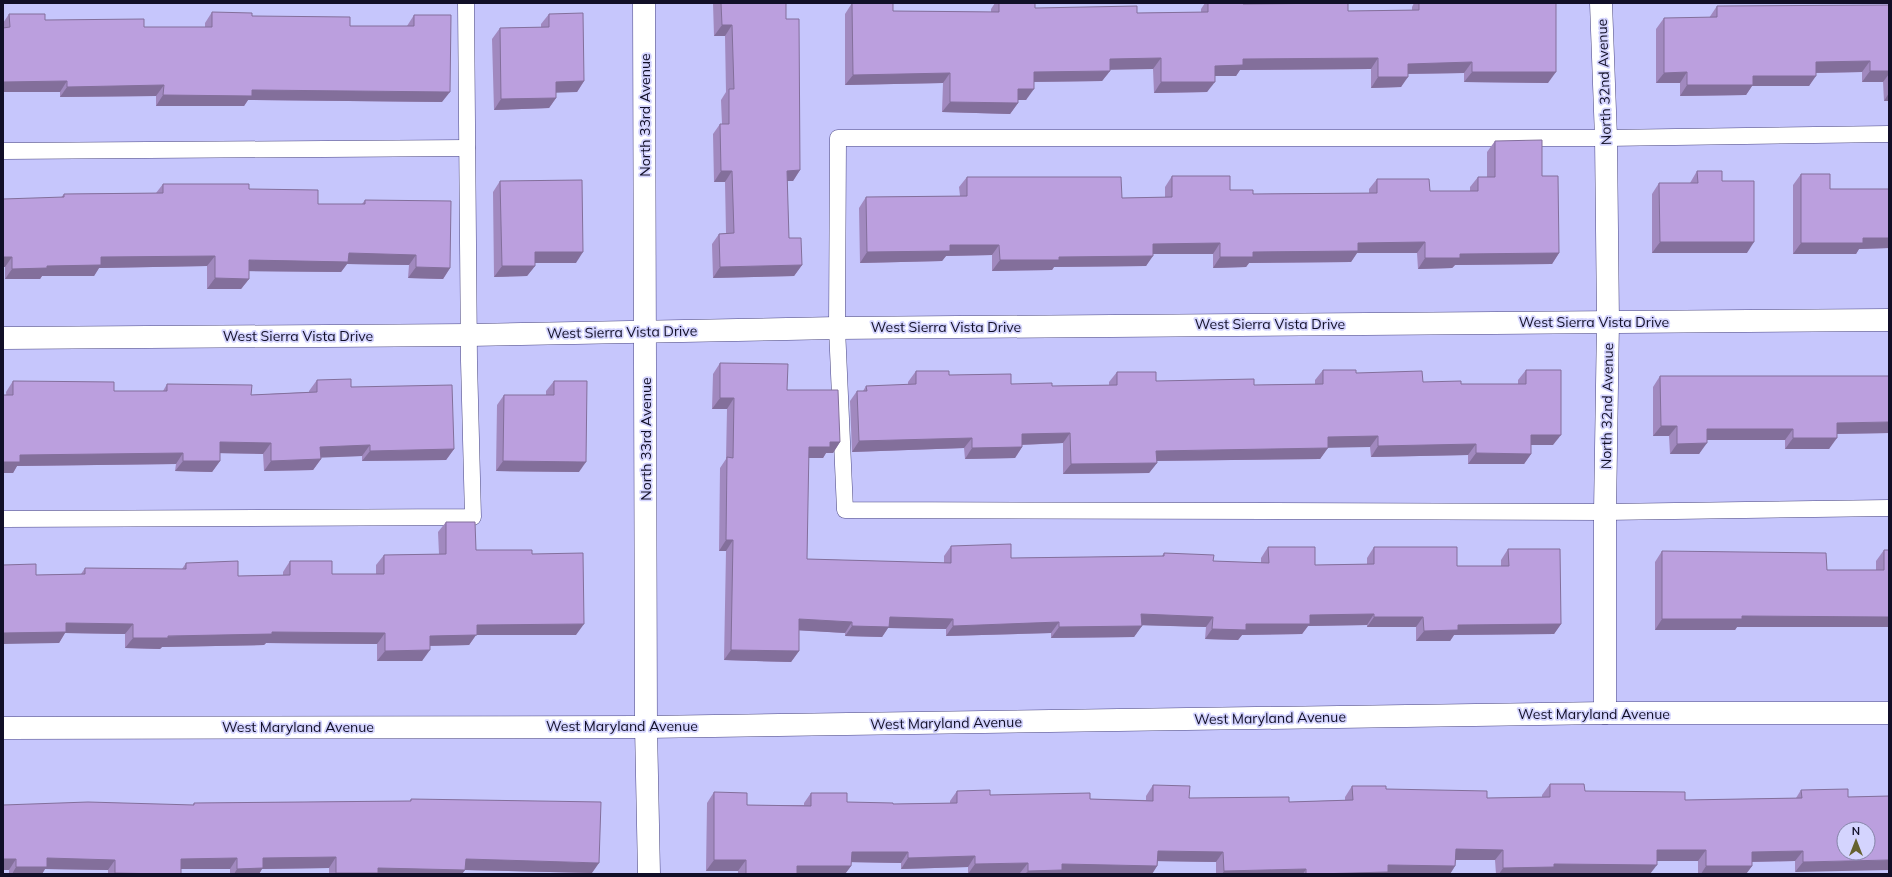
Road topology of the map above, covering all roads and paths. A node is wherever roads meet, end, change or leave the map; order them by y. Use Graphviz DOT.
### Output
graph roads {
  1 [pos="466,3"];
  2 [pos="644,3"];
  3 [pos="1601,3"];
  4 [pos="1889,134"];
  5 [pos="1606,138"];
  6 [pos="467,148"];
  7 [pos="3,151"];
  8 [pos="1889,320"];
  9 [pos="1608,322"];
  10 [pos="837,328"];
  11 [pos="646,331"];
  12 [pos="469,335"];
  13 [pos="3,338"];
  14 [pos="1889,508"];
  15 [pos="1605,512"];
  16 [pos="3,519"];
  17 [pos="1889,713"];
  18 [pos="1605,714"];
  19 [pos="646,727"];
  20 [pos="3,728"];
  21 [pos="649,874"];
  1 -- 6 [label="lane"];
  2 -- 11 [label="street, North 33rd Avenue"];
  3 -- 5 [label="street, North 32nd Avenue"];
  4 -- 5 [label="lane"];
  5 -- 9 [label="street, North 32nd Avenue"];
  5 -- 10 [label="lane"];
  6 -- 7 [label="lane"];
  6 -- 12 [label="lane"];
  8 -- 9 [label="street, West Sierra Vista Drive"];
  9 -- 10 [label="street, West Sierra Vista Drive"];
  9 -- 15 [label="street, North 32nd Avenue"];
  10 -- 11 [label="street, West Sierra Vista Drive"];
  10 -- 15 [label="lane"];
  11 -- 12 [label="street, West Sierra Vista Drive"];
  11 -- 19 [label="street, North 33rd Avenue"];
  12 -- 13 [label="street, West Sierra Vista Drive"];
  12 -- 16 [label="lane"];
  14 -- 15 [label="lane"];
  15 -- 18 [label="street, North 32nd Avenue"];
  17 -- 18 [label="street, West Maryland Avenue"];
  18 -- 19 [label="street, West Maryland Avenue"];
  19 -- 20 [label="street, West Maryland Avenue"];
  19 -- 21 [label="street, North 33rd Avenue"];
}
